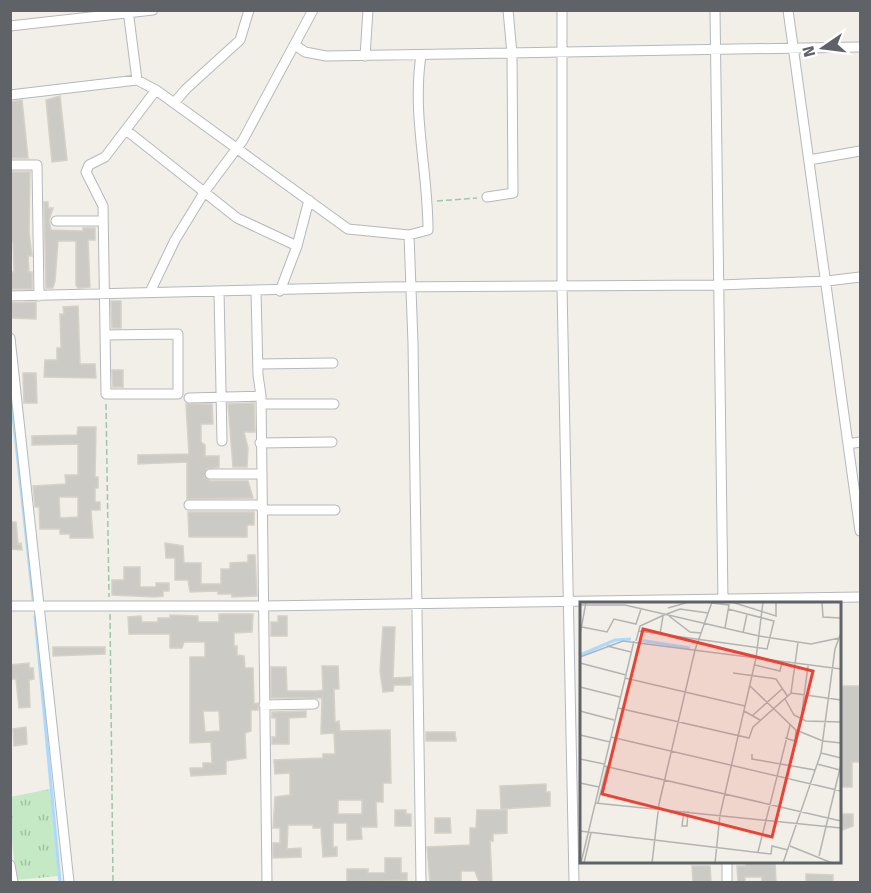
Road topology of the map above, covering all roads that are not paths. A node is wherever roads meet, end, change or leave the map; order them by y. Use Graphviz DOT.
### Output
graph roads {
  1 [pos="153,10"];
  2 [pos="249,10"];
  3 [pos="313,10"];
  4 [pos="368,10"];
  5 [pos="508,10"];
  6 [pos="562,10"];
  7 [pos="715,10"];
  8 [pos="788,10"];
  9 [pos="128,12"];
  10 [pos="71,15"];
  11 [pos="10,26"];
  12 [pos="295,45"];
  13 [pos="861,47"];
  14 [pos="793,48"];
  15 [pos="716,50"];
  16 [pos="563,51"];
  17 [pos="512,54"];
  18 [pos="421,55"];
  19 [pos="365,56"];
  20 [pos="137,80"];
  21 [pos="156,90"];
  22 [pos="10,94"];
  23 [pos="174,104"];
  24 [pos="126,130"];
  25 [pos="237,149"];
  26 [pos="861,151"];
  27 [pos="809,160"];
  28 [pos="10,165"];
  29 [pos="205,191"];
  30 [pos="487,197"];
  31 [pos="309,200"];
  32 [pos="57,221"];
  33 [pos="103,221"];
  34 [pos="409,235"];
  35 [pos="297,246"];
  36 [pos="861,277"];
  37 [pos="827,281"];
  38 [pos="720,285"];
  39 [pos="562,287"];
  40 [pos="411,288"];
  41 [pos="219,291"];
  42 [pos="256,291"];
  43 [pos="280,291"];
  44 [pos="150,292"];
  45 [pos="104,293"];
  46 [pos="10,296"];
  47 [pos="39,296"];
  48 [pos="105,335"];
  49 [pos="10,338"];
  50 [pos="333,363"];
  51 [pos="258,364"];
  52 [pos="189,398"];
  53 [pos="222,398"];
  54 [pos="261,400"];
  55 [pos="334,404"];
  56 [pos="222,441"];
  57 [pos="332,442"];
  58 [pos="861,442"];
  59 [pos="260,443"];
  60 [pos="848,444"];
  61 [pos="856,465"];
  62 [pos="210,474"];
  63 [pos="260,474"];
  64 [pos="189,505"];
  65 [pos="262,507"];
  66 [pos="335,510"];
  67 [pos="861,531"];
  68 [pos="861,597"];
  69 [pos="723,601"];
  70 [pos="570,602"];
  71 [pos="416,604"];
  72 [pos="10,606"];
  73 [pos="263,606"];
  74 [pos="39,608"];
  75 [pos="314,704"];
  76 [pos="264,705"];
  77 [pos="727,863"];
  78 [pos="10,865"];
  79 [pos="13,882"];
  80 [pos="69,882"];
  81 [pos="267,882"];
  82 [pos="421,882"];
  83 [pos="574,882"];
  84 [pos="727,882"];
  1 -- 9 [label="street"];
  2 -- 23 [label="street"];
  3 -- 12 [label="street"];
  4 -- 19 [label="street"];
  5 -- 17 [label="street"];
  6 -- 16 [label="street"];
  7 -- 15 [label="street"];
  8 -- 14 [label="street"];
  9 -- 10 [label="street"];
  9 -- 20 [label="street"];
  10 -- 11 [label="street"];
  12 -- 19 [label="street"];
  12 -- 25 [label="street"];
  13 -- 14 [label="street"];
  14 -- 15 [label="street"];
  14 -- 27 [label="street"];
  15 -- 16 [label="street"];
  15 -- 38 [label="street"];
  16 -- 17 [label="street"];
  16 -- 39 [label="street"];
  17 -- 18 [label="street"];
  17 -- 30 [label="street"];
  18 -- 19 [label="street"];
  18 -- 34 [label="street"];
  20 -- 21 [label="street"];
  20 -- 22 [label="street"];
  21 -- 23 [label="street"];
  21 -- 24 [label="street"];
  23 -- 25 [label="street"];
  24 -- 29 [label="street"];
  24 -- 33 [label="street"];
  25 -- 29 [label="street"];
  25 -- 31 [label="street"];
  26 -- 27 [label="street"];
  27 -- 37 [label="street"];
  28 -- 47 [label="street"];
  29 -- 35 [label="street"];
  29 -- 44 [label="street"];
  31 -- 34 [label="street"];
  31 -- 35 [label="street"];
  32 -- 33 [label="street"];
  33 -- 45 [label="street"];
  34 -- 40 [label="street"];
  35 -- 43 [label="street"];
  36 -- 37 [label="street"];
  37 -- 38 [label="street"];
  37 -- 60 [label="street"];
  38 -- 39 [label="street"];
  38 -- 69 [label="street"];
  39 -- 40 [label="street"];
  39 -- 70 [label="street"];
  40 -- 43 [label="street"];
  40 -- 71 [label="street"];
  41 -- 42 [label="street"];
  41 -- 44 [label="street"];
  41 -- 53 [label="street"];
  42 -- 43 [label="street"];
  42 -- 51 [label="street"];
  44 -- 45 [label="street"];
  45 -- 47 [label="street"];
  45 -- 48 [label="street"];
  46 -- 47 [label="street"];
  48 -- 48 [label="street"];
  49 -- 74 [label="street"];
  50 -- 51 [label="street"];
  51 -- 54 [label="street"];
  52 -- 53 [label="street"];
  53 -- 54 [label="street"];
  53 -- 56 [label="street"];
  54 -- 55 [label="street"];
  54 -- 59 [label="street"];
  57 -- 59 [label="street"];
  58 -- 60 [label="street"];
  59 -- 63 [label="street"];
  60 -- 61 [label="street"];
  61 -- 67 [label="street"];
  62 -- 63 [label="street"];
  63 -- 65 [label="street"];
  64 -- 65 [label="street"];
  65 -- 66 [label="street"];
  65 -- 73 [label="street"];
  68 -- 69 [label="street"];
  69 -- 70 [label="street"];
  70 -- 71 [label="street"];
  70 -- 83 [label="street"];
  71 -- 73 [label="street"];
  71 -- 82 [label="street"];
  72 -- 74 [label="street"];
  73 -- 74 [label="street"];
  73 -- 76 [label="street"];
  74 -- 80 [label="street"];
  75 -- 76 [label="street"];
  76 -- 81 [label="street"];
  77 -- 84 [label="street"];
  78 -- 79 [label="street"];
}
